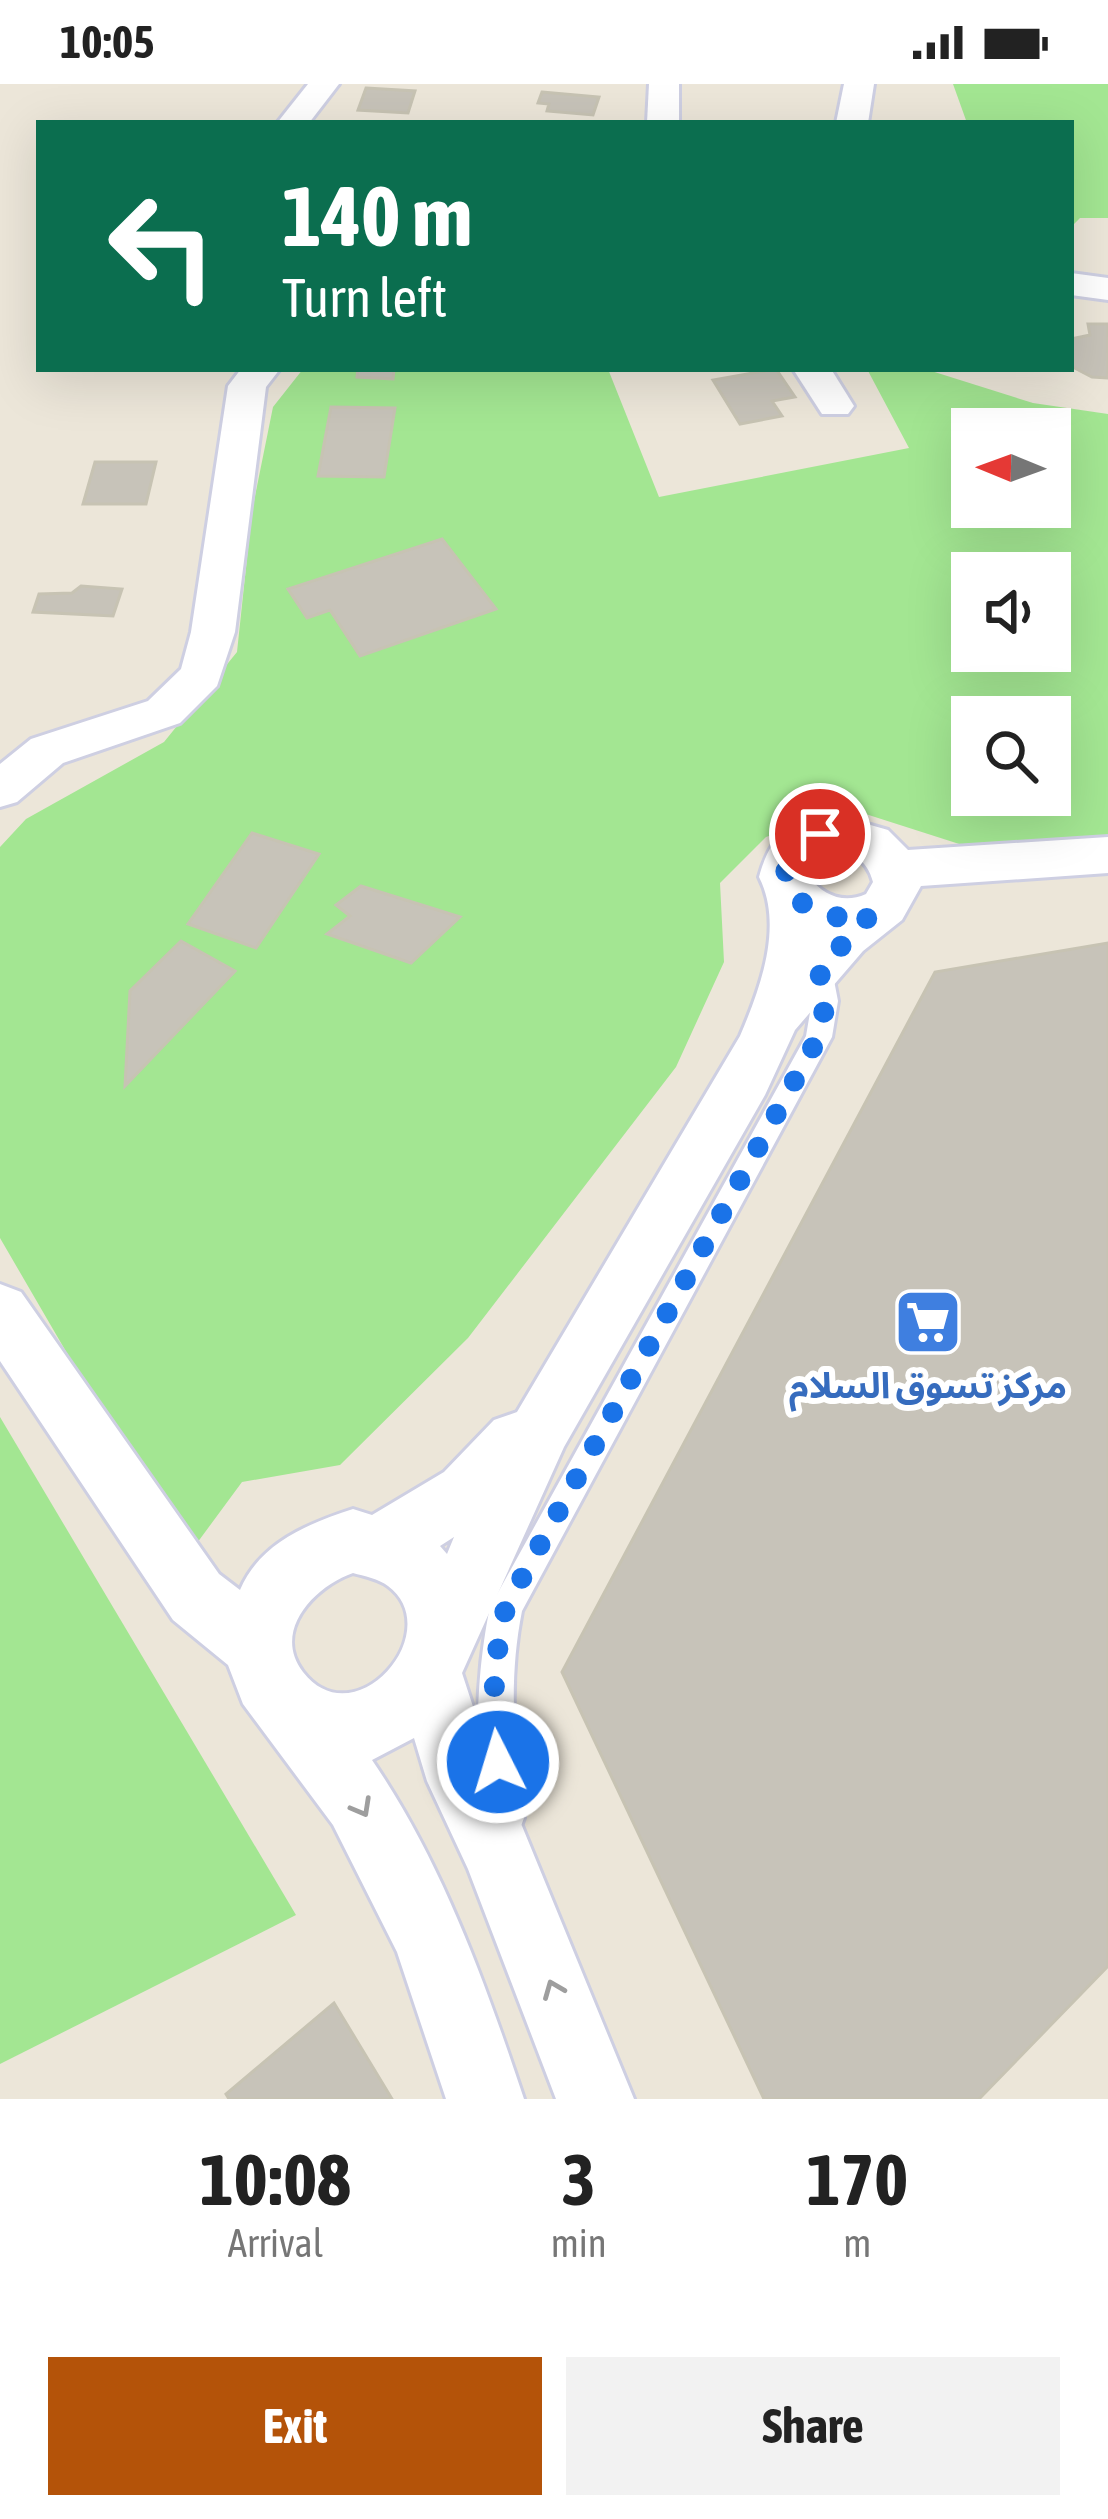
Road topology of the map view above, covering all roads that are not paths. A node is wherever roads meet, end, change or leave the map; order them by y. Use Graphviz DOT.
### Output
graph roads {
  1 [pos="324,84"];
  2 [pos="664,84"];
  3 [pos="859,84"];
  4 [pos="295,120"];
  5 [pos="663,120"];
  6 [pos="853,120"];
  7 [pos="1074,284"];
  8 [pos="1108,289"];
  9 [pos="259,372"];
  10 [pos="814,372"];
  11 [pos="835,406"];
  12 [pos="0,790"];
  13 [pos="1108,855"];
  14 [pos="896,869"];
  15 [pos="792,894"];
  16 [pos="870,915"];
  17 [pos="819,970"];
  18 [pos="773,1026"];
  19 [pos="0,1311"];
  20 [pos="550,1404"];
  21 [pos="543,1535"];
  22 [pos="382,1545"];
  23 [pos="466,1582"];
  24 [pos="259,1646"];
  25 [pos="435,1662"];
  26 [pos="294,1714"];
  27 [pos="517,1899"];
  28 [pos="484,2099"];
  29 [pos="595,2099"];
  1 -- 4 [label="street"];
  2 -- 5 [label="street"];
  3 -- 6 [label="street"];
  7 -- 8 [label="street"];
  9 -- 12 [label="street"];
  10 -- 11 [label="street"];
  13 -- 14 [label="street"];
  14 -- 15 [label="street"];
  14 -- 16 [label="street"];
  15 -- 16 [label="street"];
  15 -- 18 [label="street"];
  16 -- 17 [label="street"];
  17 -- 18 [label="street"];
  17 -- 21 [label="lane"];
  18 -- 20 [label="street"];
  19 -- 24 [label="street"];
  20 -- 22 [label="street"];
  20 -- 23 [label="street"];
  21 -- 23 [label="lane"];
  21 -- 27 [label="lane"];
  22 -- 24 [label="street"];
  22 -- 25 [label="street"];
  23 -- 25 [label="street"];
  24 -- 26 [label="street"];
  25 -- 26 [label="street"];
  25 -- 27 [label="street"];
  26 -- 28 [label="street, one-way"];
  29 -- 27 [label="street, one-way"];
}
